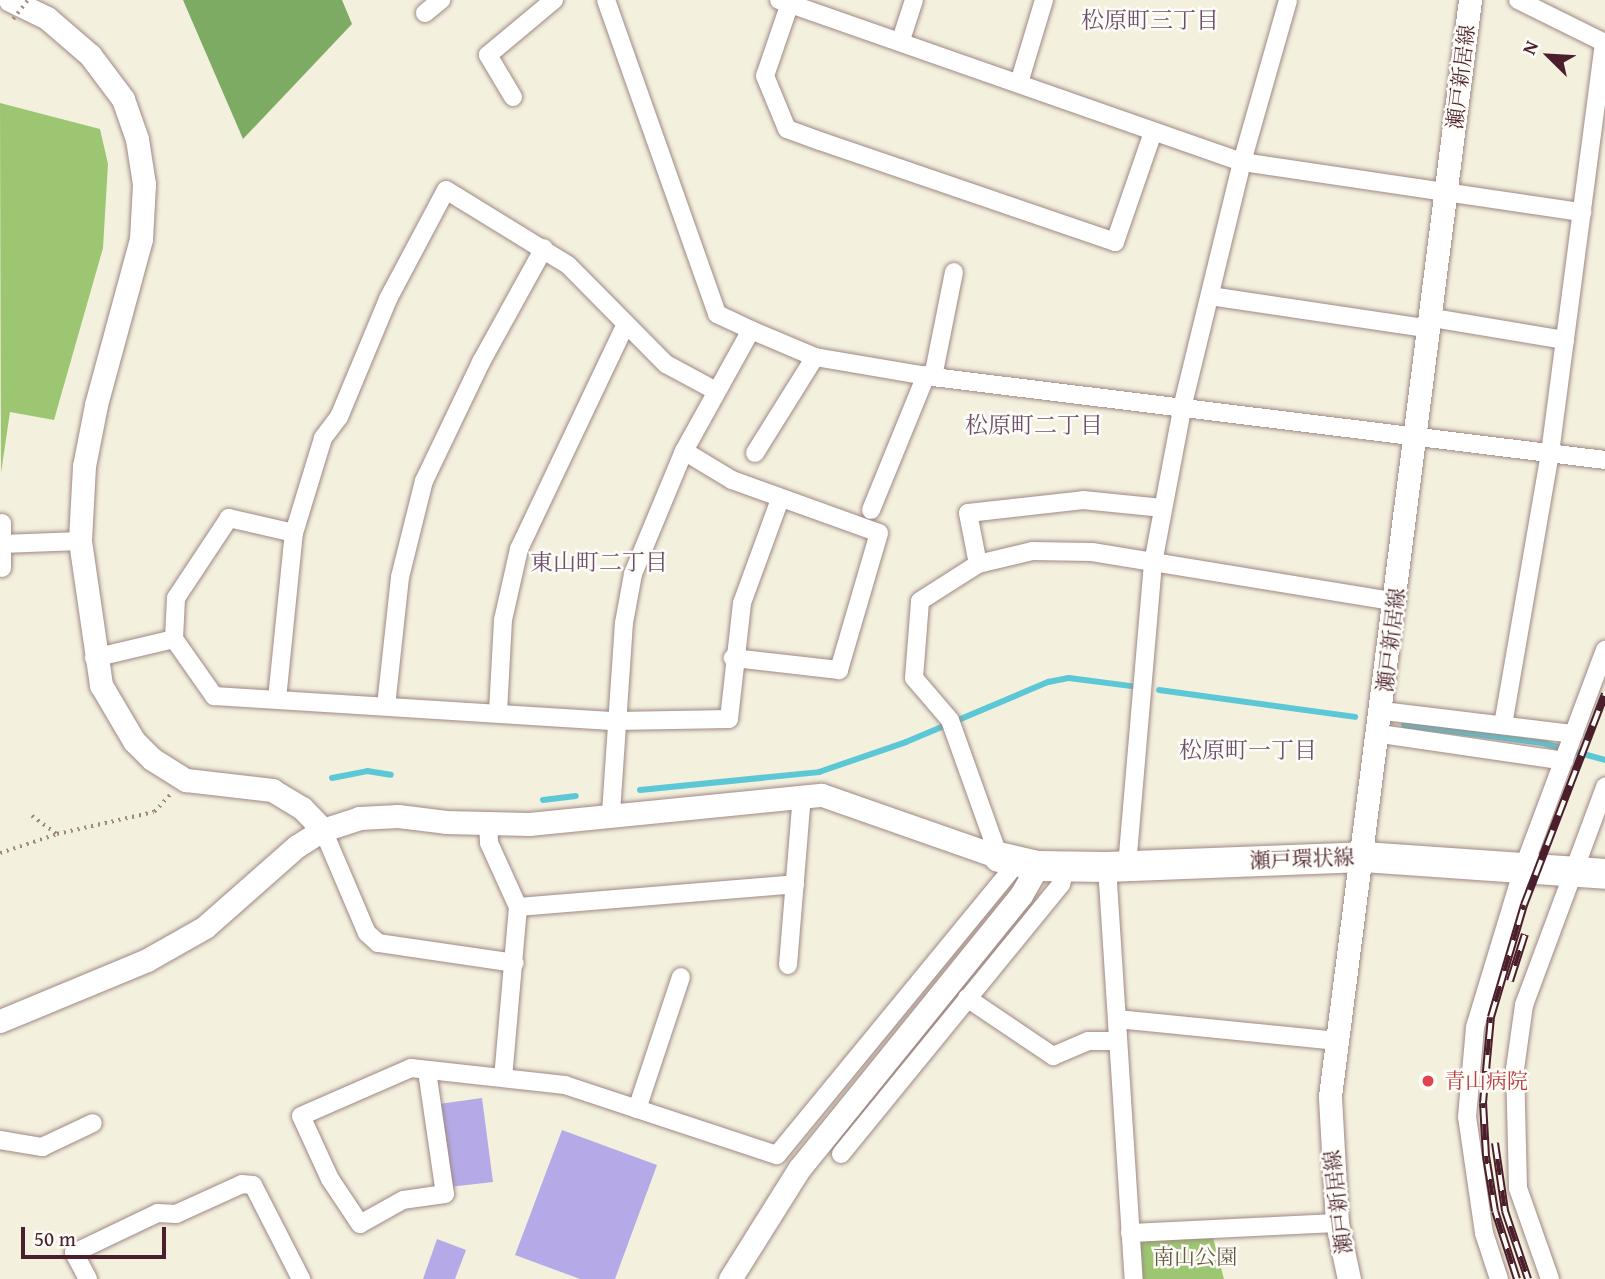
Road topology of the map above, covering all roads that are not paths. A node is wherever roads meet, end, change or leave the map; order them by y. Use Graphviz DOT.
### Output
graph roads {
  1 [pos="441,0"];
  2 [pos="554,0"];
  3 [pos="606,0"];
  4 [pos="914,0"];
  5 [pos="1044,0"];
  6 [pos="1288,0"];
  7 [pos="1470,0"];
  8 [pos="1518,0"];
  9 [pos="787,1"];
  10 [pos="12,10"];
  11 [pos="425,13"];
  12 [pos="901,40"];
  13 [pos="1604,43"];
  14 [pos="1019,83"];
  15 [pos="513,97"];
  16 [pos="1153,132"];
  17 [pos="1242,162"];
  18 [pos="1448,191"];
  19 [pos="1582,212"];
  20 [pos="544,248"];
  21 [pos="954,272"];
  22 [pos="1210,296"];
  23 [pos="1432,324"];
  24 [pos="625,326"];
  25 [pos="751,330"];
  26 [pos="1565,340"];
  27 [pos="815,356"];
  28 [pos="929,376"];
  29 [pos="714,390"];
  30 [pos="1183,404"];
  31 [pos="1414,436"];
  32 [pos="684,452"];
  33 [pos="755,453"];
  34 [pos="1550,453"];
  35 [pos="1605,460"];
  36 [pos="780,499"];
  37 [pos="1163,508"];
  38 [pos="871,510"];
  39 [pos="2,523"];
  40 [pos="293,533"];
  41 [pos="80,541"];
  42 [pos="2,544"];
  43 [pos="1153,563"];
  44 [pos="978,564"];
  45 [pos="2,568"];
  46 [pos="1397,602"];
  47 [pos="174,639"];
  48 [pos="1605,650"];
  49 [pos="94,658"];
  50 [pos="733,659"];
  51 [pos="277,699"];
  52 [pos="386,706"];
  53 [pos="1383,711"];
  54 [pos="498,712"];
  55 [pos="615,721"];
  56 [pos="1503,725"];
  57 [pos="1380,734"];
  58 [pos="1573,735"];
  59 [pos="1565,758"];
  60 [pos="1605,787"];
  61 [pos="802,796"];
  62 [pos="611,813"];
  63 [pos="488,823"];
  64 [pos="323,830"];
  65 [pos="1364,857"];
  66 [pos="1030,863"];
  67 [pos="1117,867"];
  68 [pos="1523,869"];
  69 [pos="1572,872"];
  70 [pos="1605,874"];
  71 [pos="795,884"];
  72 [pos="518,907"];
  73 [pos="515,963"];
  74 [pos="788,965"];
  75 [pos="681,976"];
  76 [pos="967,999"];
  77 [pos="1117,1019"];
  78 [pos="0,1021"];
  79 [pos="1118,1041"];
  80 [pos="1339,1041"];
  81 [pos="427,1070"];
  82 [pos="503,1077"];
  83 [pos="637,1109"];
  84 [pos="93,1123"];
  85 [pos="0,1140"];
  86 [pos="841,1153"];
  87 [pos="1337,1223"];
  88 [pos="1130,1233"];
  89 [pos="88,1279"];
  90 [pos="300,1279"];
  91 [pos="730,1279"];
  92 [pos="1133,1279"];
  93 [pos="1349,1279"];
  94 [pos="1499,1279"];
  95 [pos="1550,1279"];
  1 -- 11 [label="street"];
  2 -- 15 [label="street"];
  3 -- 25 [label="street"];
  4 -- 12 [label="street"];
  5 -- 14 [label="street"];
  6 -- 17 [label="street"];
  7 -- 18 [label="street, 瀬戸新居線"];
  8 -- 13 [label="street"];
  9 -- 12 [label="street"];
  9 -- 16 [label="street"];
  10 -- 41 [label="street"];
  12 -- 14 [label="street"];
  13 -- 19 [label="street"];
  14 -- 16 [label="street"];
  16 -- 17 [label="street"];
  17 -- 18 [label="street"];
  17 -- 22 [label="street"];
  18 -- 19 [label="street"];
  18 -- 23 [label="street, 瀬戸新居線"];
  19 -- 26 [label="street"];
  20 -- 24 [label="street"];
  20 -- 40 [label="street"];
  20 -- 52 [label="street"];
  21 -- 28 [label="street"];
  22 -- 23 [label="street"];
  22 -- 30 [label="street"];
  23 -- 26 [label="street"];
  23 -- 31 [label="street, 瀬戸新居線"];
  24 -- 29 [label="street"];
  24 -- 54 [label="street"];
  25 -- 27 [label="street"];
  25 -- 29 [label="street"];
  26 -- 34 [label="street"];
  27 -- 28 [label="street"];
  27 -- 33 [label="street"];
  28 -- 30 [label="street"];
  28 -- 38 [label="street"];
  29 -- 32 [label="street"];
  30 -- 31 [label="street"];
  30 -- 37 [label="street"];
  31 -- 34 [label="street"];
  31 -- 46 [label="street, 瀬戸新居線"];
  32 -- 36 [label="street"];
  32 -- 55 [label="street"];
  34 -- 35 [label="street"];
  34 -- 56 [label="street"];
  36 -- 50 [label="street"];
  36 -- 50 [label="street"];
  37 -- 43 [label="street"];
  37 -- 44 [label="street"];
  39 -- 42 [label="street"];
  40 -- 47 [label="street"];
  40 -- 51 [label="street"];
  41 -- 42 [label="street"];
  41 -- 49 [label="street"];
  42 -- 45 [label="street"];
  43 -- 44 [label="street"];
  43 -- 46 [label="street"];
  43 -- 67 [label="street"];
  44 -- 66 [label="street"];
  46 -- 53 [label="street, 瀬戸新居線"];
  47 -- 49 [label="street"];
  47 -- 51 [label="street"];
  48 -- 58 [label="street"];
  49 -- 64 [label="street"];
  50 -- 55 [label="street"];
  51 -- 52 [label="street"];
  52 -- 54 [label="street"];
  53 -- 56 [label="street"];
  53 -- 57 [label="street, 瀬戸新居線"];
  54 -- 55 [label="street"];
  55 -- 62 [label="street"];
  56 -- 58 [label="street"];
  57 -- 59 [label="street"];
  57 -- 65 [label="street, 瀬戸新居線"];
  58 -- 59 [label="street"];
  59 -- 68 [label="street"];
  60 -- 69 [label="street"];
  61 -- 62 [label="street"];
  61 -- 66 [label="street"];
  61 -- 71 [label="street"];
  62 -- 63 [label="street"];
  63 -- 64 [label="street"];
  63 -- 72 [label="street"];
  64 -- 73 [label="street"];
  64 -- 78 [label="street"];
  65 -- 67 [label="main road, 瀬戸環状線"];
  65 -- 68 [label="main road, 瀬戸環状線"];
  65 -- 80 [label="street, 瀬戸新居線"];
  66 -- 67 [label="main road, 瀬戸環状線"];
  66 -- 76 [label="street"];
  66 -- 83 [label="street"];
  66 -- 91 [label="street"];
  67 -- 77 [label="street"];
  68 -- 69 [label="main road, 瀬戸環状線"];
  68 -- 94 [label="street"];
  69 -- 70 [label="main road, 瀬戸環状線"];
  69 -- 95 [label="street"];
  71 -- 72 [label="street"];
  71 -- 74 [label="street"];
  72 -- 73 [label="street"];
  73 -- 82 [label="street"];
  75 -- 83 [label="street"];
  76 -- 79 [label="street"];
  76 -- 86 [label="street"];
  77 -- 79 [label="street"];
  77 -- 80 [label="street"];
  79 -- 88 [label="street"];
  80 -- 87 [label="street, 瀬戸新居線"];
  81 -- 81 [label="street"];
  81 -- 82 [label="street"];
  82 -- 83 [label="street"];
  84 -- 85 [label="street"];
  87 -- 88 [label="street"];
  87 -- 93 [label="street, 瀬戸新居線"];
  88 -- 92 [label="street"];
  89 -- 90 [label="street"];
}
